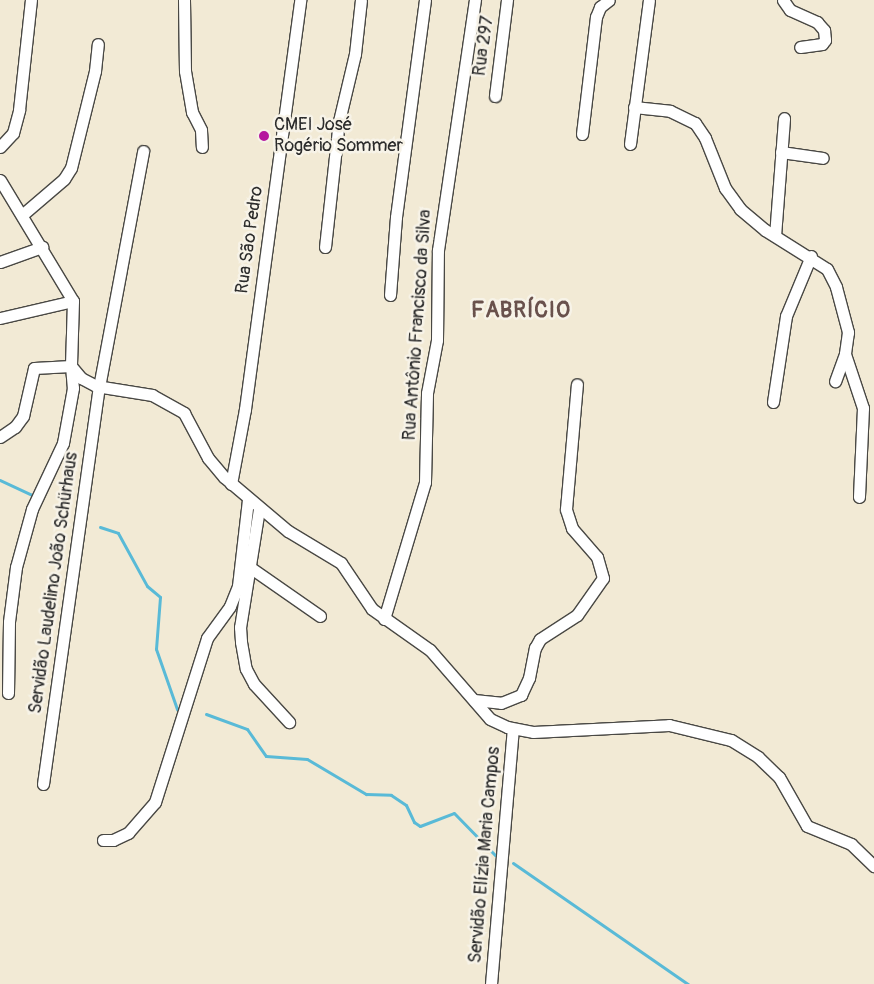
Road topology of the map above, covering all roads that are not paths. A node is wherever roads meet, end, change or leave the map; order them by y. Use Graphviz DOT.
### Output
graph roads {
  1 [pos="31,0"];
  2 [pos="184,0"];
  3 [pos="300,0"];
  4 [pos="362,0"];
  5 [pos="425,0"];
  6 [pos="475,0"];
  7 [pos="508,0"];
  8 [pos="609,0"];
  9 [pos="649,0"];
  10 [pos="783,0"];
  11 [pos="98,44"];
  12 [pos="800,47"];
  13 [pos="495,96"];
  14 [pos="634,107"];
  15 [pos="784,118"];
  16 [pos="582,134"];
  17 [pos="630,144"];
  18 [pos="0,147"];
  19 [pos="202,147"];
  20 [pos="143,151"];
  21 [pos="782,152"];
  22 [pos="823,158"];
  23 [pos="0,180"];
  24 [pos="22,215"];
  25 [pos="775,236"];
  26 [pos="42,247"];
  27 [pos="325,247"];
  28 [pos="811,256"];
  29 [pos="0,262"];
  30 [pos="390,295"];
  31 [pos="74,301"];
  32 [pos="0,318"];
  33 [pos="845,354"];
  34 [pos="71,366"];
  35 [pos="835,381"];
  36 [pos="577,384"];
  37 [pos="99,387"];
  38 [pos="773,402"];
  39 [pos="0,437"];
  40 [pos="231,484"];
  41 [pos="859,497"];
  42 [pos="248,500"];
  43 [pos="259,509"];
  44 [pos="252,568"];
  45 [pos="320,616"];
  46 [pos="384,620"];
  47 [pos="8,693"];
  48 [pos="474,700"];
  49 [pos="289,722"];
  50 [pos="513,729"];
  51 [pos="43,784"];
  52 [pos="103,840"];
  53 [pos="874,866"];
  54 [pos="492,984"];
  1 -- 18 [label="street"];
  2 -- 19 [label="street"];
  3 -- 40 [label="street, Rua São Pedro"];
  4 -- 27 [label="street"];
  5 -- 30 [label="street"];
  6 -- 46 [label="street, Rua Antônio Francisco da Silva"];
  7 -- 13 [label="street, Rua 297"];
  8 -- 16 [label="street"];
  9 -- 14 [label="street"];
  10 -- 12 [label="street"];
  11 -- 24 [label="street"];
  14 -- 17 [label="street"];
  14 -- 25 [label="street"];
  15 -- 21 [label="street"];
  20 -- 37 [label="street, Servidão Laudelino João Schürhaus"];
  21 -- 22 [label="street"];
  21 -- 25 [label="street"];
  23 -- 24 [label="street"];
  24 -- 26 [label="street"];
  25 -- 28 [label="street"];
  26 -- 29 [label="street"];
  26 -- 31 [label="street"];
  28 -- 33 [label="street"];
  28 -- 38 [label="street"];
  31 -- 32 [label="street"];
  31 -- 34 [label="street"];
  33 -- 35 [label="street"];
  33 -- 41 [label="street"];
  34 -- 37 [label="street"];
  34 -- 39 [label="street"];
  34 -- 47 [label="street"];
  36 -- 48 [label="street"];
  37 -- 40 [label="street"];
  37 -- 51 [label="street, Servidão Laudelino João Schürhaus"];
  40 -- 42 [label="street"];
  42 -- 43 [label="street"];
  42 -- 52 [label="street"];
  43 -- 44 [label="street"];
  43 -- 46 [label="street"];
  44 -- 45 [label="street"];
  44 -- 49 [label="street"];
  46 -- 48 [label="street"];
  48 -- 50 [label="street"];
  50 -- 53 [label="street"];
  50 -- 54 [label="street, Servidão Elízia Maria Campos"];
}
